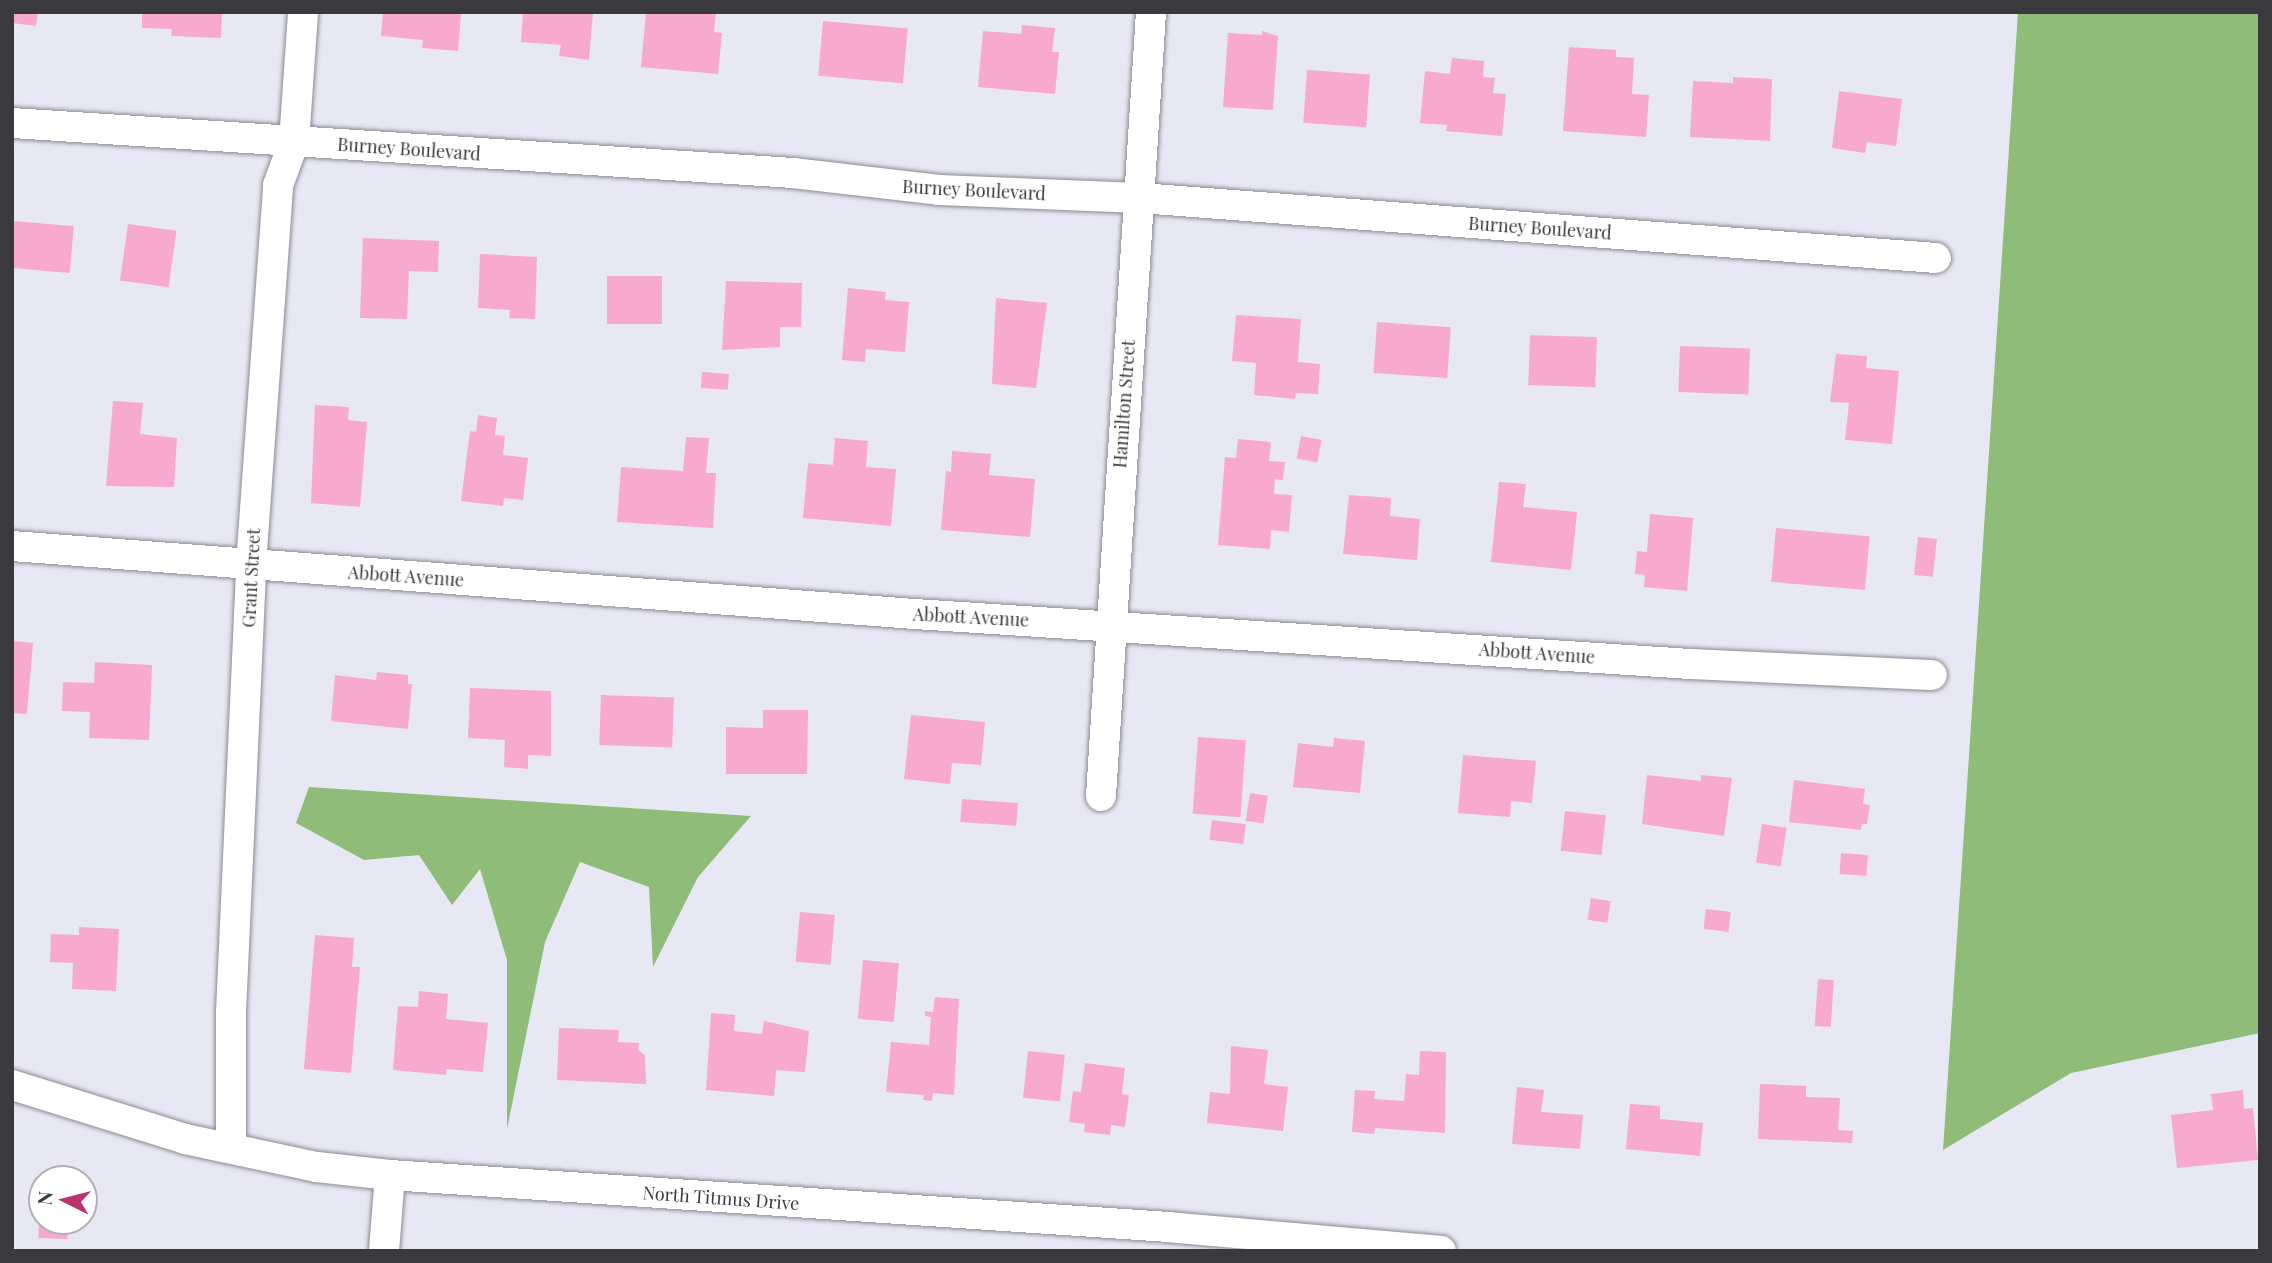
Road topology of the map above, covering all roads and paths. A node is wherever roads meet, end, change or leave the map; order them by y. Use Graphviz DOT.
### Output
graph roads {
  1 [pos="303,12"];
  2 [pos="1151,12"];
  3 [pos="12,123"];
  4 [pos="294,142"];
  5 [pos="1140,198"];
  6 [pos="1936,258"];
  7 [pos="12,546"];
  8 [pos="251,565"];
  9 [pos="1110,624"];
  10 [pos="1931,675"];
  11 [pos="1101,796"];
  12 [pos="12,1085"];
  13 [pos="231,1148"];
  14 [pos="390,1175"];
  15 [pos="1167,1239"];
  16 [pos="384,1251"];
  17 [pos="1441,1251"];
  1 -- 4 [label="street, Grant Street"];
  2 -- 5 [label="street, Hamilton Street"];
  3 -- 4 [label="street, Burney Boulevard"];
  4 -- 5 [label="street, Burney Boulevard"];
  4 -- 8 [label="street, Grant Street"];
  5 -- 6 [label="street, Burney Boulevard"];
  5 -- 9 [label="street, Hamilton Street"];
  7 -- 8 [label="street, Abbott Avenue"];
  8 -- 9 [label="street, Abbott Avenue"];
  8 -- 13 [label="street, Grant Street"];
  9 -- 10 [label="street, Abbott Avenue"];
  9 -- 11 [label="street, Hamilton Street"];
  12 -- 13 [label="street, North Titmus Drive"];
  13 -- 14 [label="street, North Titmus Drive"];
  14 -- 15 [label="street, North Titmus Drive"];
  14 -- 16 [label="street"];
  15 -- 17 [label="street, North Titmus Drive"];
}
